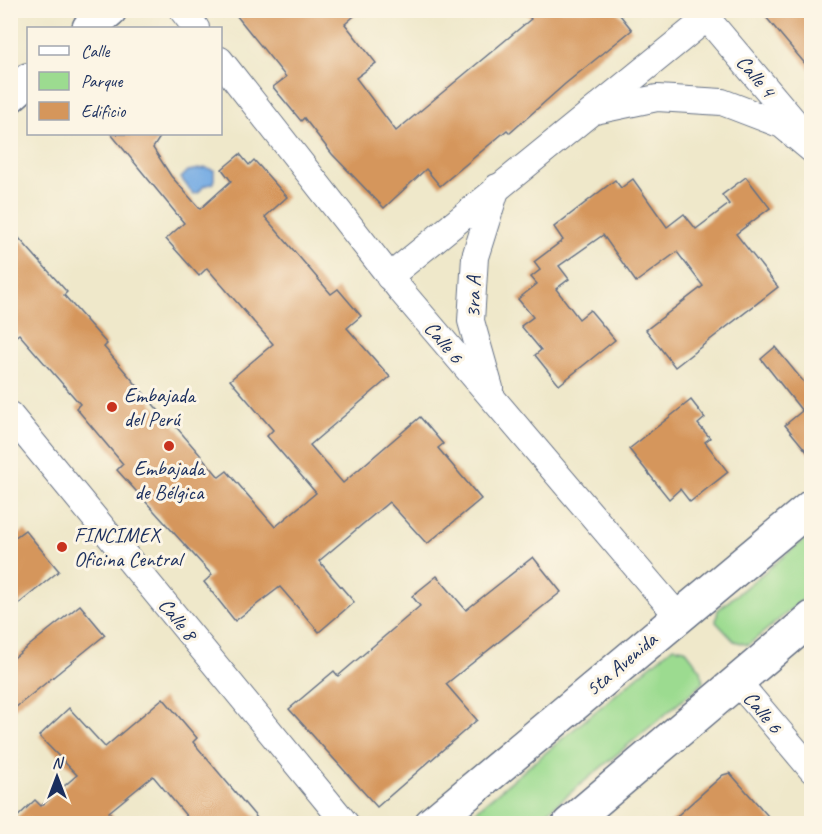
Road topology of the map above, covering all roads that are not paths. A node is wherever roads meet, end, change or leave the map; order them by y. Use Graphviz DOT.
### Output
graph roads {
  1 [pos="110,10"];
  2 [pos="182,10"];
  3 [pos="703,14"];
  4 [pos="90,27"];
  5 [pos="195,27"];
  6 [pos="222,63"];
  7 [pos="27,81"];
  8 [pos="10,96"];
  9 [pos="589,112"];
  10 [pos="812,142"];
  11 [pos="812,150"];
  12 [pos="497,187"];
  13 [pos="389,276"];
  14 [pos="10,415"];
  15 [pos="523,435"];
  16 [pos="812,506"];
  17 [pos="678,616"];
  18 [pos="812,618"];
  19 [pos="737,681"];
  20 [pos="812,770"];
  21 [pos="346,824"];
  22 [pos="431,824"];
  23 [pos="569,824"];
  1 -- 4 [label="main road"];
  2 -- 5 [label="street"];
  3 -- 9 [label="street"];
  3 -- 10 [label="street, Calle 4"];
  6 -- 13 [label="street, Calle 6"];
  7 -- 8 [label="main road"];
  9 -- 11 [label="street"];
  9 -- 12 [label="street"];
  12 -- 13 [label="street"];
  12 -- 15 [label="street, 3ra A"];
  13 -- 15 [label="street, Calle 6"];
  14 -- 21 [label="street, Calle 8"];
  15 -- 17 [label="street, Calle 6"];
  16 -- 17 [label="main road, 5ta Avenida"];
  17 -- 22 [label="main road, 5ta Avenida"];
  18 -- 19 [label="main road"];
  19 -- 20 [label="street, Calle 6"];
  19 -- 23 [label="main road"];
}
